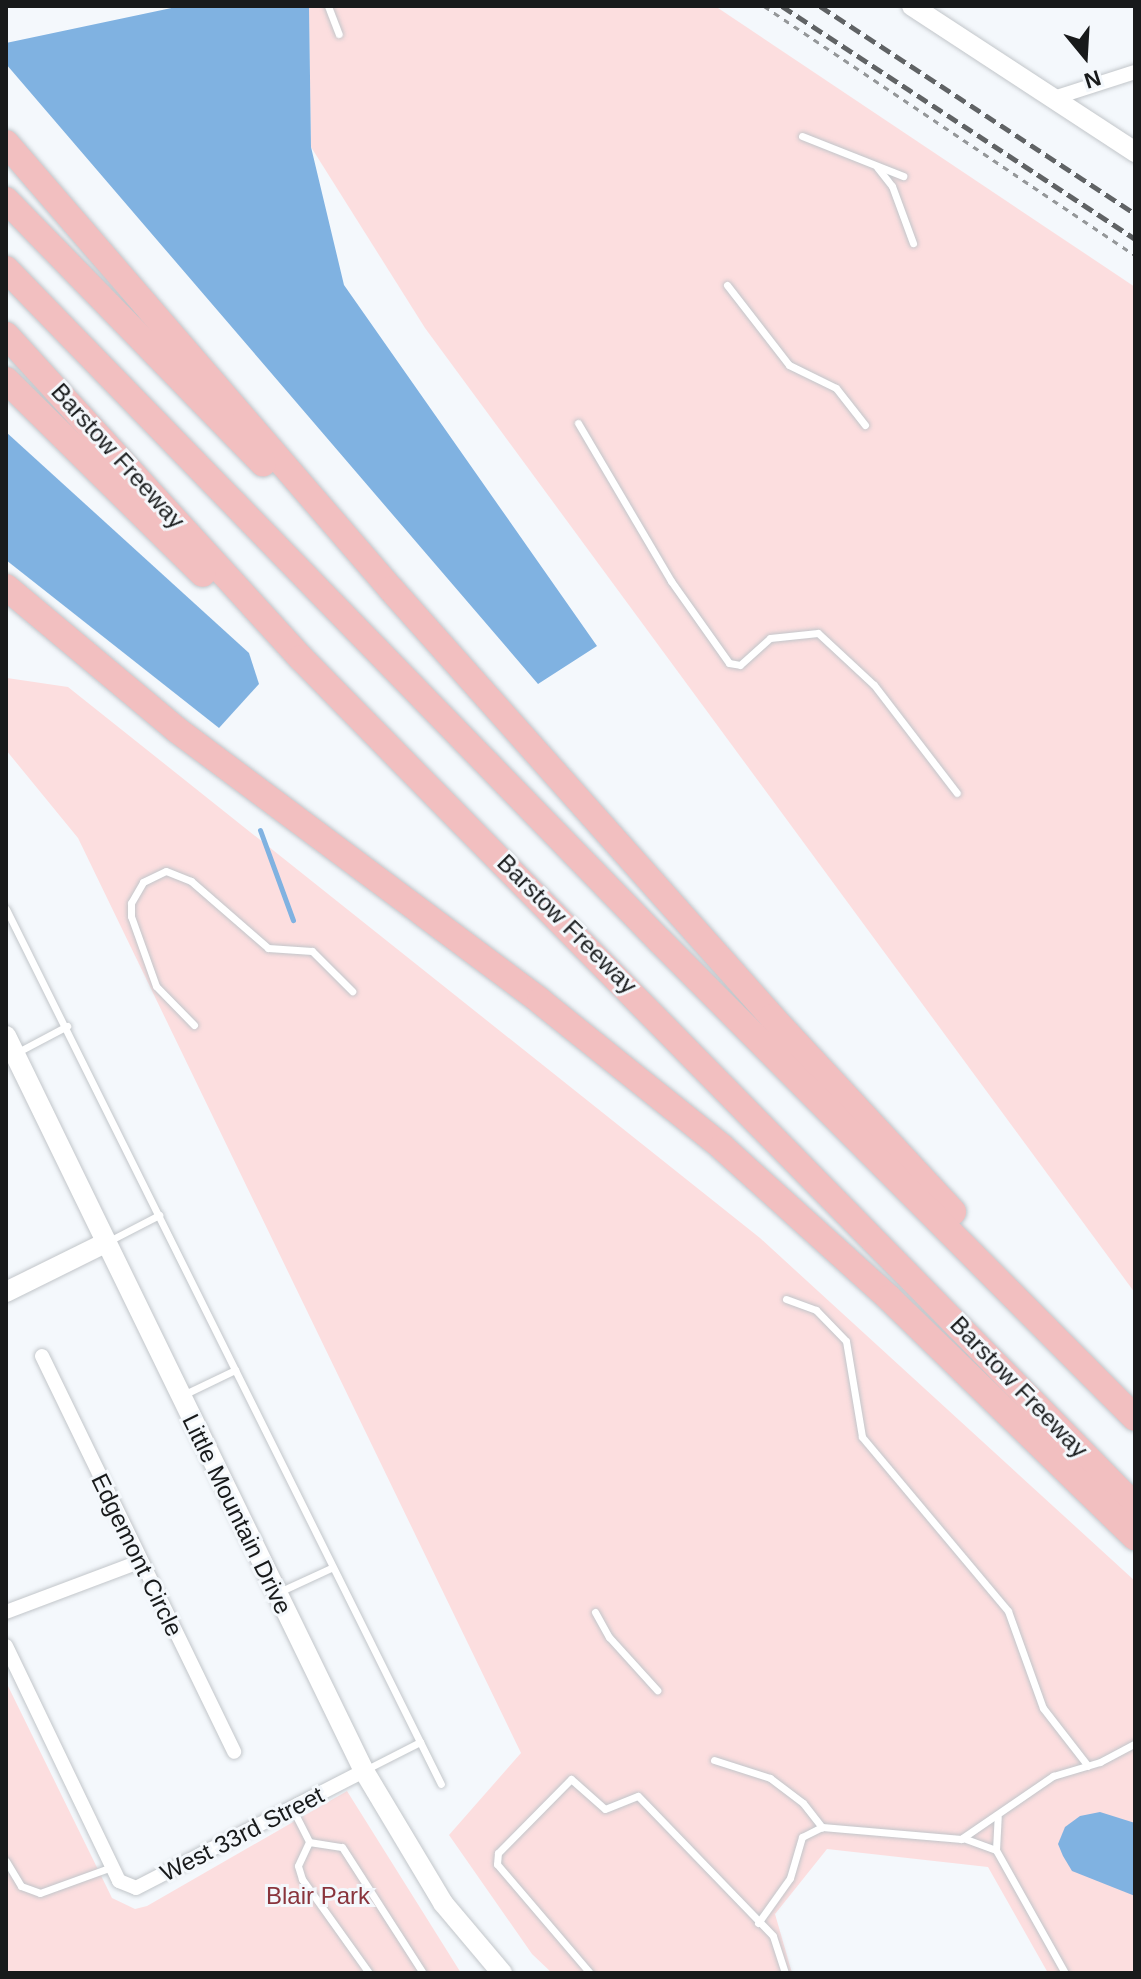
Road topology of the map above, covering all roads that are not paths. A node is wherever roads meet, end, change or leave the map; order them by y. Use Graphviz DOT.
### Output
graph roads {
  1 [pos="328,6"];
  2 [pos="912,6"];
  3 [pos="339,34"];
  4 [pos="1135,72"];
  5 [pos="1054,98"];
  6 [pos="802,136"];
  7 [pos="6,143"];
  8 [pos="1135,152"];
  9 [pos="876,165"];
  10 [pos="903,176"];
  11 [pos="6,200"];
  12 [pos="913,243"];
  13 [pos="6,269"];
  14 [pos="727,285"];
  15 [pos="6,335"];
  16 [pos="6,380"];
  17 [pos="578,423"];
  18 [pos="865,425"];
  19 [pos="6,587"];
  20 [pos="391,589"];
  21 [pos="301,658"];
  22 [pos="957,793"];
  23 [pos="6,909"];
  24 [pos="352,991"];
  25 [pos="194,1025"];
  26 [pos="67,1026"];
  27 [pos="9,1049"];
  28 [pos="159,1215"];
  29 [pos="103,1244"];
  30 [pos="1005,1288"];
  31 [pos="6,1292"];
  32 [pos="786,1299"];
  33 [pos="42,1356"];
  34 [pos="235,1370"];
  35 [pos="179,1397"];
  36 [pos="1135,1418"];
  37 [pos="1135,1506"];
  38 [pos="1135,1537"];
  39 [pos="139,1562"];
  40 [pos="331,1568"];
  41 [pos="276,1593"];
  42 [pos="6,1612"];
  43 [pos="595,1612"];
  44 [pos="6,1646"];
  45 [pos="657,1690"];
  46 [pos="420,1742"];
  47 [pos="1135,1743"];
  48 [pos="234,1752"];
  49 [pos="714,1760"];
  50 [pos="1088,1766"];
  51 [pos="364,1771"];
  52 [pos="441,1784"];
  53 [pos="292,1808"];
  54 [pos="998,1817"];
  55 [pos="822,1827"];
  56 [pos="963,1838"];
  57 [pos="309,1842"];
  58 [pos="996,1850"];
  59 [pos="6,1861"];
  60 [pos="112,1867"];
  61 [pos="758,1923"];
  62 [pos="369,1973"];
  63 [pos="423,1973"];
  64 [pos="502,1973"];
  65 [pos="590,1973"];
  66 [pos="785,1973"];
  67 [pos="1065,1973"];
  1 -- 3 [label="lane"];
  2 -- 5 [label="main road"];
  4 -- 5 [label="street"];
  5 -- 8 [label="main road"];
  6 -- 9 [label="lane"];
  7 -- 20 [label="highway"];
  9 -- 10 [label="lane"];
  9 -- 12 [label="lane"];
  11 -- 20 [label="highway"];
  13 -- 30 [label="highway, Barstow Freeway"];
  14 -- 18 [label="lane"];
  15 -- 21 [label="highway, Barstow Freeway"];
  16 -- 21 [label="highway"];
  17 -- 22 [label="lane"];
  19 -- 38 [label="highway"];
  20 -- 30 [label="highway"];
  21 -- 37 [label="highway, Barstow Freeway"];
  23 -- 26 [label="lane"];
  24 -- 25 [label="lane"];
  26 -- 27 [label="lane"];
  26 -- 28 [label="lane"];
  27 -- 29 [label="main road, Little Mountain Drive"];
  28 -- 29 [label="lane"];
  28 -- 34 [label="lane"];
  29 -- 31 [label="main road"];
  29 -- 35 [label="main road, Little Mountain Drive"];
  30 -- 36 [label="highway, Barstow Freeway"];
  32 -- 50 [label="lane"];
  33 -- 39 [label="street, Edgemont Circle"];
  34 -- 35 [label="lane"];
  34 -- 40 [label="lane"];
  35 -- 41 [label="main road, Little Mountain Drive"];
  39 -- 42 [label="street"];
  39 -- 48 [label="street, Edgemont Circle"];
  40 -- 41 [label="lane"];
  40 -- 46 [label="lane"];
  41 -- 51 [label="main road, Little Mountain Drive"];
  43 -- 45 [label="lane"];
  44 -- 60 [label="street"];
  46 -- 51 [label="lane"];
  46 -- 52 [label="lane"];
  47 -- 50 [label="lane"];
  49 -- 55 [label="lane"];
  50 -- 54 [label="lane"];
  51 -- 53 [label="street, West 33rd Street"];
  51 -- 64 [label="main road, Little Mountain Drive"];
  53 -- 57 [label="lane"];
  53 -- 60 [label="street, West 33rd Street"];
  54 -- 56 [label="lane"];
  54 -- 58 [label="lane"];
  55 -- 56 [label="lane"];
  55 -- 61 [label="lane"];
  56 -- 58 [label="lane"];
  57 -- 62 [label="lane"];
  57 -- 63 [label="lane"];
  58 -- 67 [label="lane"];
  59 -- 60 [label="lane"];
  61 -- 65 [label="lane"];
  61 -- 66 [label="lane"];
}
